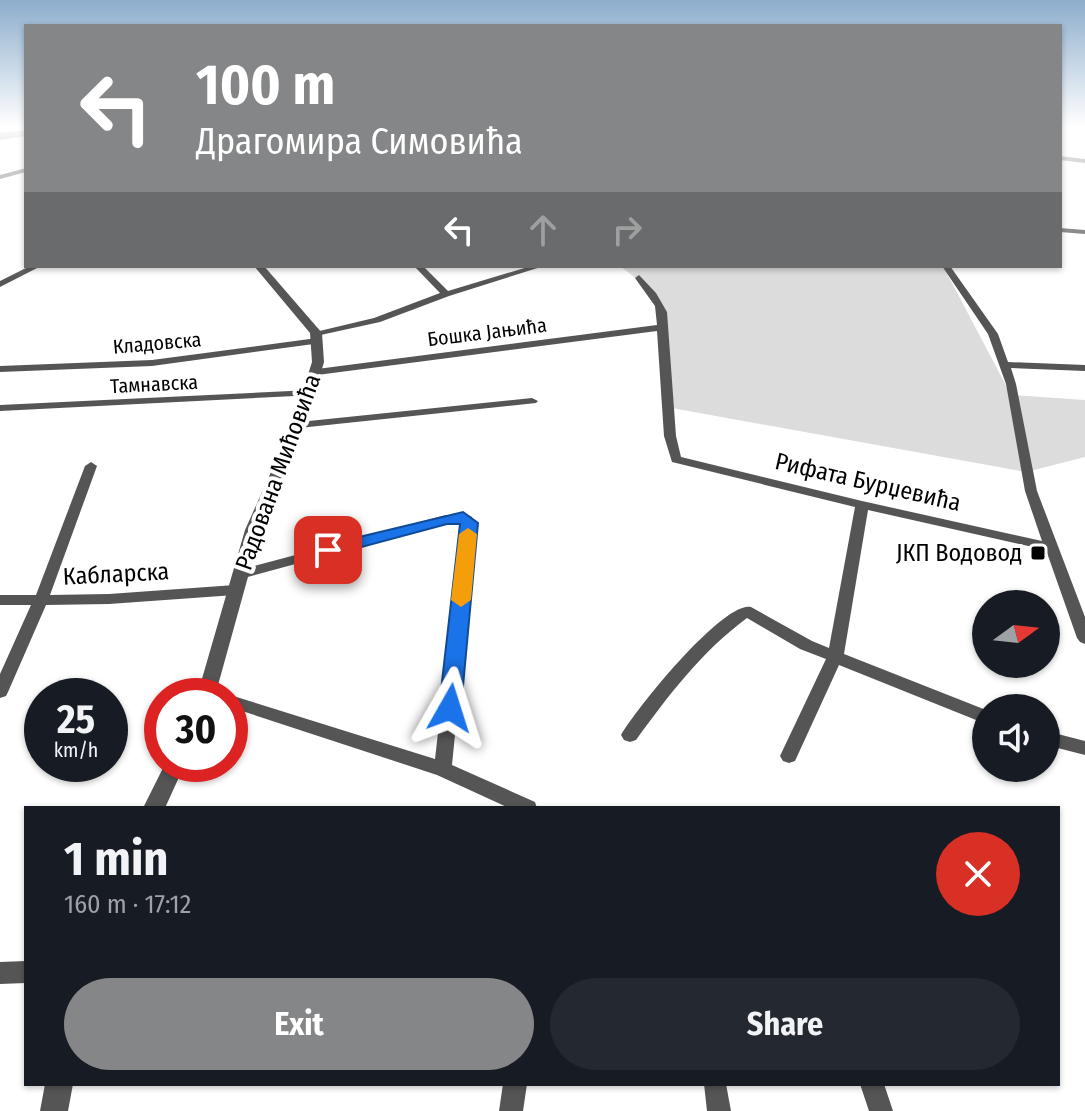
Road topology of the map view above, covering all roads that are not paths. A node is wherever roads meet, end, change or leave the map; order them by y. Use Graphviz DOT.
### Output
graph roads {
  1 [pos="1062,230"];
  2 [pos="1085,232"];
  3 [pos="33,268"];
  4 [pos="261,268"];
  5 [pos="420,268"];
  6 [pos="533,268"];
  7 [pos="947,268"];
  8 [pos="639,278"];
  9 [pos="0,284"];
  10 [pos="446,294"];
  11 [pos="662,327"];
  12 [pos="317,337"];
  13 [pos="1004,365"];
  14 [pos="1085,368"];
  15 [pos="0,369"];
  16 [pos="317,372"];
  17 [pos="311,393"];
  18 [pos="532,401"];
  19 [pos="0,408"];
  20 [pos="299,425"];
  21 [pos="91,466"];
  22 [pos="862,505"];
  23 [pos="1051,547"];
  24 [pos="240,574"];
  25 [pos="235,590"];
  26 [pos="0,600"];
  27 [pos="41,600"];
  28 [pos="1085,638"];
  29 [pos="835,657"];
  30 [pos="213,678"];
  31 [pos="0,692"];
  32 [pos="248,707"];
  33 [pos="972,711"];
  34 [pos="630,735"];
  35 [pos="1060,742"];
  36 [pos="1085,748"];
  37 [pos="789,756"];
  38 [pos="443,769"];
  39 [pos="166,782"];
  40 [pos="155,806"];
  41 [pos="524,806"];
  42 [pos="24,972"];
  43 [pos="0,973"];
  44 [pos="59,1086"];
  45 [pos="515,1086"];
  46 [pos="715,1086"];
  47 [pos="873,1086"];
  48 [pos="54,1111"];
  49 [pos="511,1111"];
  50 [pos="719,1111"];
  51 [pos="881,1111"];
  1 -- 2 [label="street"];
  3 -- 9 [label="street"];
  4 -- 12 [label="street"];
  5 -- 10 [label="street"];
  6 -- 10 [label="street, Кладовска"];
  7 -- 13 [label="street"];
  8 -- 11 [label="street"];
  10 -- 12 [label="street, Кладовска"];
  11 -- 16 [label="street, Бошка Јањића"];
  11 -- 22 [label="street, Рифата Бурџевића"];
  12 -- 15 [label="street, Кладовска"];
  12 -- 16 [label="street, Радована Мићовића"];
  13 -- 14 [label="street"];
  13 -- 23 [label="street"];
  16 -- 17 [label="street, Радована Мићовића"];
  17 -- 19 [label="street, Тамнавска"];
  17 -- 20 [label="street, Радована Мићовића"];
  18 -- 20 [label="street"];
  20 -- 24 [label="street, Радована Мићовића"];
  21 -- 27 [label="street"];
  22 -- 23 [label="street, Рифата Бурџевића"];
  22 -- 29 [label="street"];
  23 -- 28 [label="street"];
  24 -- 25 [label="street, Радована Мићовића"];
  24 -- 38 [label="street"];
  25 -- 27 [label="street, Кабларска"];
  25 -- 30 [label="street, Радована Мићовића"];
  26 -- 27 [label="street, Кабларска"];
  27 -- 31 [label="street"];
  29 -- 33 [label="street"];
  29 -- 34 [label="street"];
  29 -- 37 [label="street"];
  32 -- 38 [label="street"];
  35 -- 36 [label="street"];
  38 -- 41 [label="street"];
  39 -- 40 [label="street"];
  42 -- 43 [label="street"];
  44 -- 48 [label="street"];
  45 -- 49 [label="street"];
  46 -- 50 [label="street"];
  47 -- 51 [label="street"];
}
